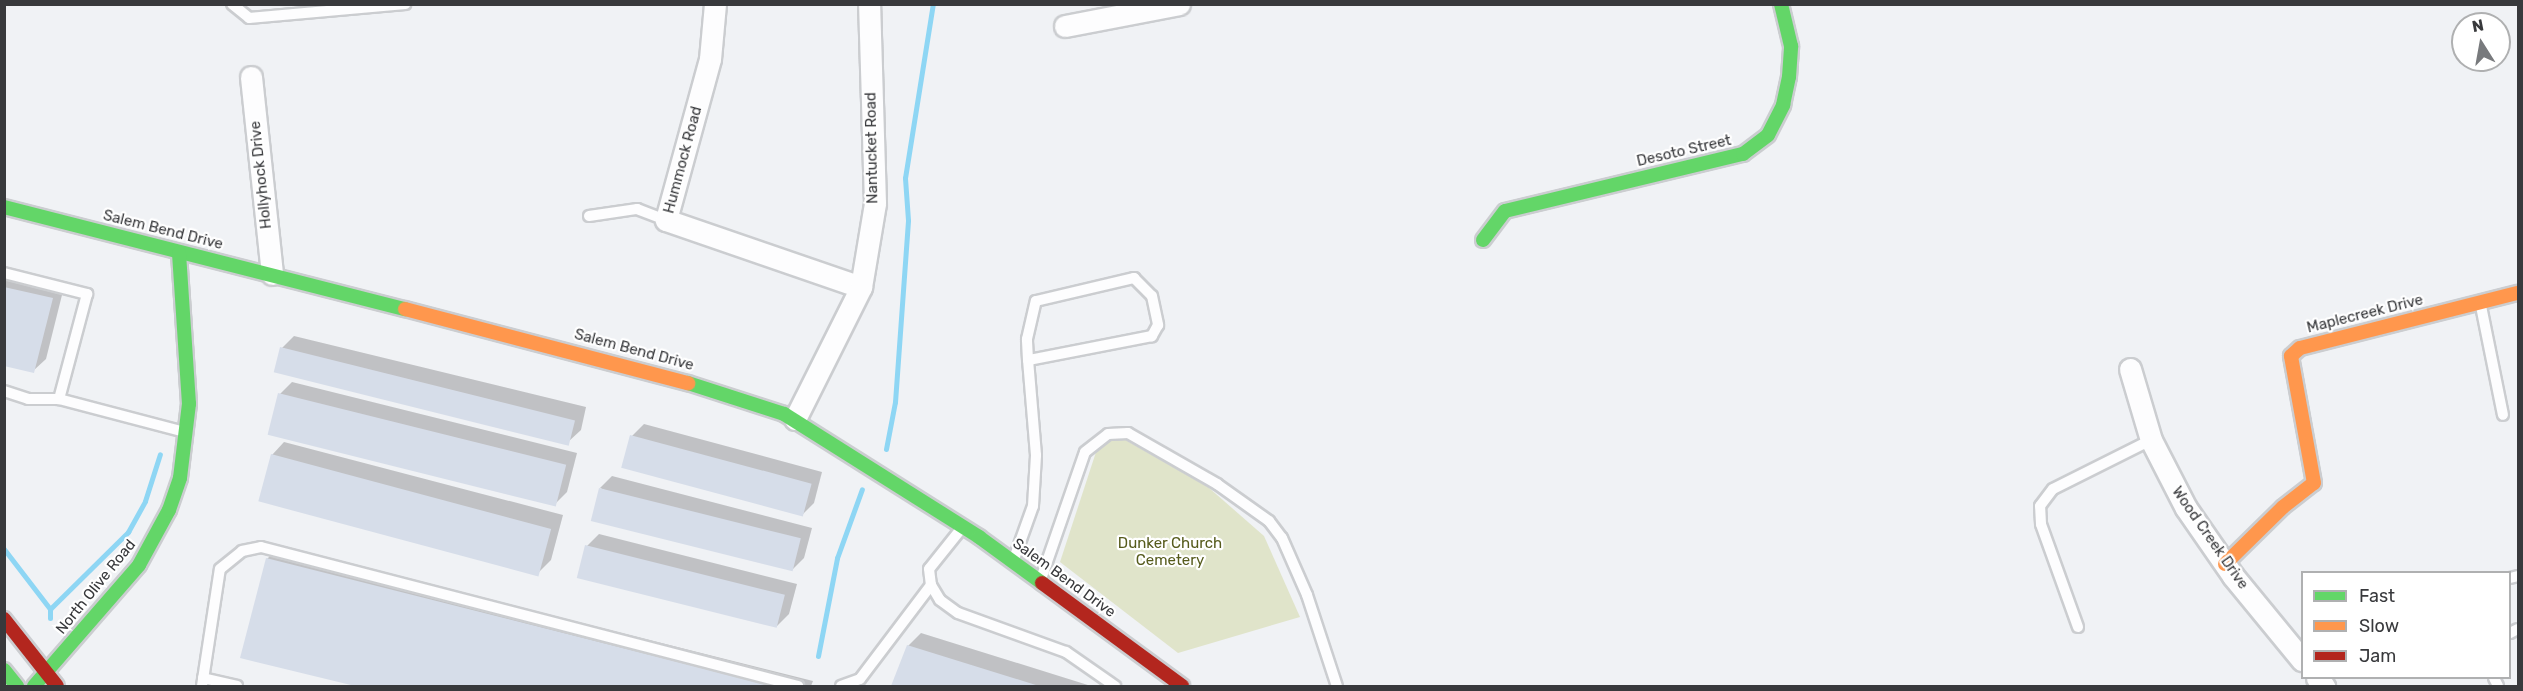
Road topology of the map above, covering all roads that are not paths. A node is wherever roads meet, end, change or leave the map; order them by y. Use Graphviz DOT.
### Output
graph roads {
  1 [pos="232,4"];
  2 [pos="405,4"];
  3 [pos="715,4"];
  4 [pos="869,4"];
  5 [pos="1179,4"];
  6 [pos="1781,4"];
  7 [pos="1065,26"];
  8 [pos="251,77"];
  9 [pos="4,207"];
  10 [pos="589,216"];
  11 [pos="666,220"];
  12 [pos="1484,240"];
  13 [pos="179,253"];
  14 [pos="4,273"];
  15 [pos="272,274"];
  16 [pos="861,287"];
  17 [pos="2518,293"];
  18 [pos="2481,302"];
  19 [pos="1028,360"];
  20 [pos="2130,369"];
  21 [pos="4,391"];
  22 [pos="59,399"];
  23 [pos="2503,415"];
  24 [pos="795,419"];
  25 [pos="188,433"];
  26 [pos="2151,440"];
  27 [pos="963,526"];
  28 [pos="1012,562"];
  29 [pos="2226,564"];
  30 [pos="1040,582"];
  31 [pos="931,585"];
  32 [pos="4,619"];
  33 [pos="2078,627"];
  34 [pos="2301,659"];
  35 [pos="4,670"];
  36 [pos="46,673"];
  37 [pos="203,682"];
  38 [pos="17,687"];
  39 [pos="34,687"];
  40 [pos="57,687"];
  41 [pos="237,687"];
  42 [pos="798,687"];
  43 [pos="841,687"];
  44 [pos="1115,687"];
  45 [pos="1182,687"];
  46 [pos="1337,687"];
  1 -- 2 [label="lane"];
  3 -- 11 [label="street, Hummock Road"];
  4 -- 16 [label="street, Nantucket Road"];
  5 -- 7 [label="street"];
  6 -- 12 [label="main road, Desoto Street"];
  8 -- 15 [label="street, Hollyhock Drive"];
  9 -- 13 [label="main road, Salem Bend Drive"];
  10 -- 11 [label="lane"];
  11 -- 16 [label="street, Hummock Road"];
  13 -- 15 [label="main road, Salem Bend Drive"];
  13 -- 25 [label="main road, North Olive Road"];
  14 -- 22 [label="lane"];
  15 -- 24 [label="main road, Salem Bend Drive"];
  16 -- 24 [label="street, Nantucket Road"];
  17 -- 18 [label="main road, Maplecreek Drive"];
  18 -- 23 [label="lane"];
  18 -- 29 [label="main road, Maplecreek Drive"];
  19 -- 19 [label="lane"];
  19 -- 28 [label="lane"];
  20 -- 26 [label="street, Wood Creek Drive"];
  21 -- 22 [label="lane"];
  22 -- 25 [label="lane"];
  24 -- 27 [label="main road, Salem Bend Drive"];
  25 -- 36 [label="main road, North Olive Road"];
  26 -- 29 [label="street, Wood Creek Drive"];
  26 -- 33 [label="lane"];
  27 -- 28 [label="main road, Salem Bend Drive"];
  27 -- 31 [label="lane"];
  28 -- 30 [label="main road, Salem Bend Drive"];
  29 -- 34 [label="street, Wood Creek Drive"];
  30 -- 45 [label="main road, Salem Bend Drive"];
  30 -- 46 [label="lane"];
  31 -- 43 [label="lane"];
  31 -- 44 [label="lane"];
  32 -- 36 [label="main road"];
  35 -- 38 [label="main road"];
  36 -- 39 [label="main road, North Olive Road"];
  36 -- 40 [label="main road"];
  37 -- 41 [label="lane"];
  37 -- 42 [label="lane"];
}
